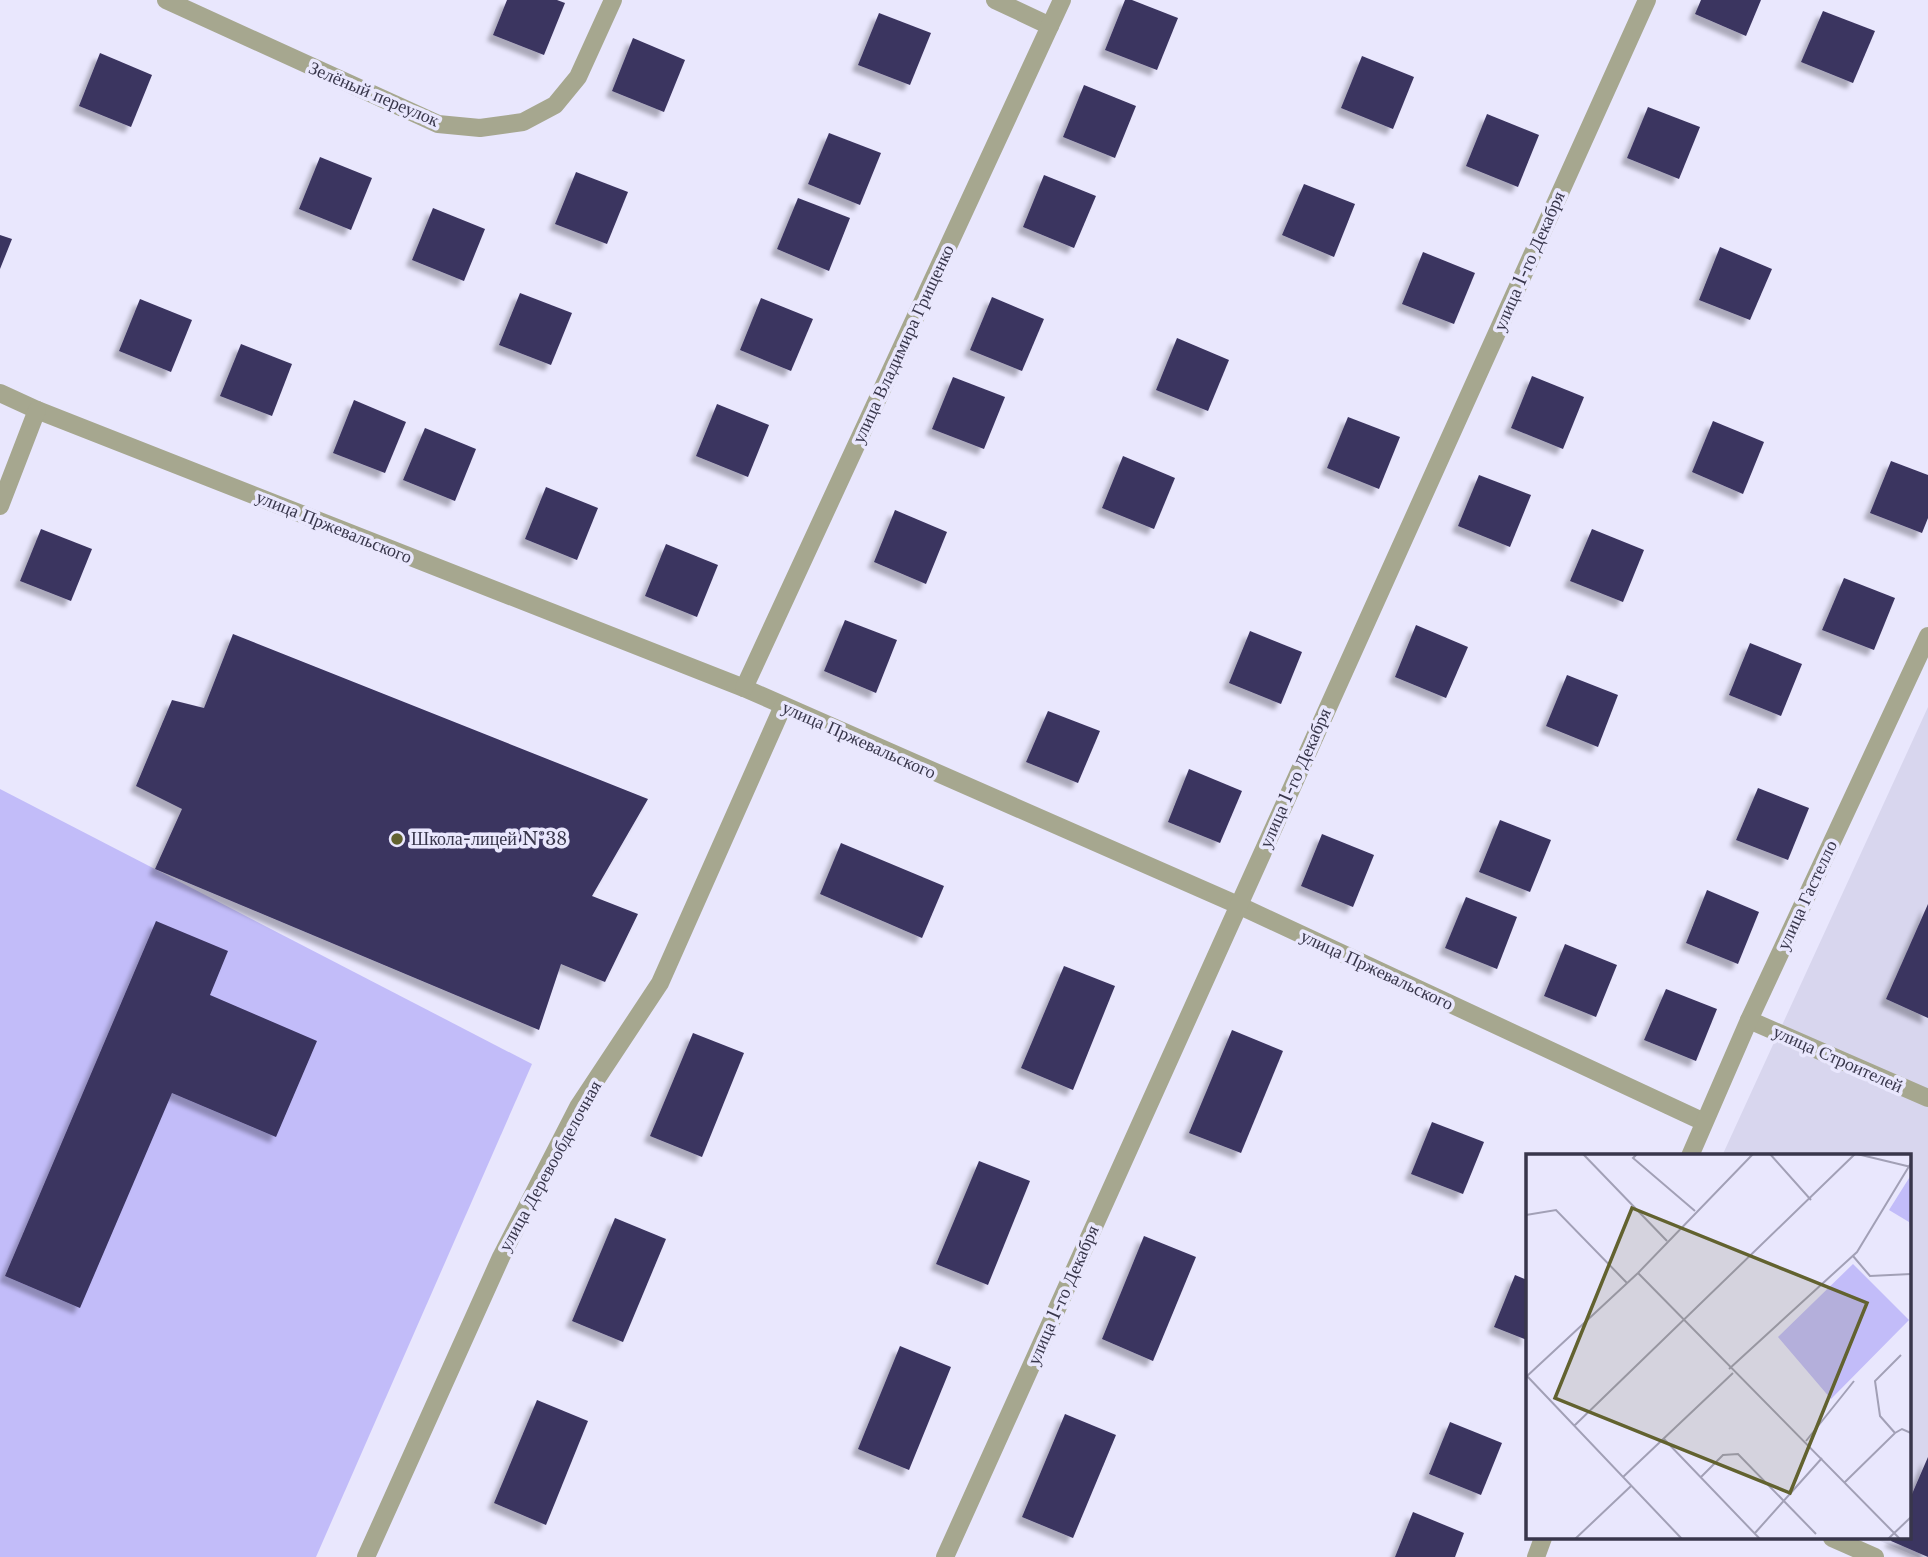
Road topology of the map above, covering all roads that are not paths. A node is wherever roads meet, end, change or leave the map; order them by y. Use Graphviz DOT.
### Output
graph roads {
  1 [pos="166,0"];
  2 [pos="613,0"];
  3 [pos="995,0"];
  4 [pos="1062,0"];
  5 [pos="1647,0"];
  6 [pos="1051,26"];
  7 [pos="0,393"];
  8 [pos="37,410"];
  9 [pos="0,506"];
  10 [pos="1928,636"];
  11 [pos="744,688"];
  12 [pos="783,706"];
  13 [pos="1238,905"];
  14 [pos="1749,1020"];
  15 [pos="1928,1098"];
  16 [pos="1704,1122"];
  17 [pos="1691,1154"];
  18 [pos="1542,1540"];
  19 [pos="1837,1540"];
  20 [pos="366,1557"];
  21 [pos="945,1557"];
  22 [pos="1536,1557"];
  23 [pos="1875,1557"];
  1 -- 2 [label="street, Зелёный переулок"];
  3 -- 6 [label="street"];
  4 -- 6 [label="street, улица Владимира Грищенко"];
  5 -- 13 [label="street, улица 1-го Декабря"];
  6 -- 11 [label="street, улица Владимира Грищенко"];
  7 -- 8 [label="street, улица Пржевальского"];
  8 -- 9 [label="street"];
  8 -- 11 [label="street, улица Пржевальского"];
  10 -- 14 [label="street, улица Гастелло"];
  11 -- 12 [label="street, улица Пржевальского"];
  12 -- 13 [label="street, улица Пржевальского"];
  12 -- 20 [label="street, улица Деревообделочная"];
  13 -- 16 [label="street, улица Пржевальского"];
  13 -- 21 [label="street, улица 1-го Декабря"];
  14 -- 15 [label="street, улица Строителей"];
  14 -- 16 [label="street, улица Гастелло"];
  16 -- 17 [label="street, улица Гастелло"];
  18 -- 22 [label="street"];
  19 -- 23 [label="street"];
}
